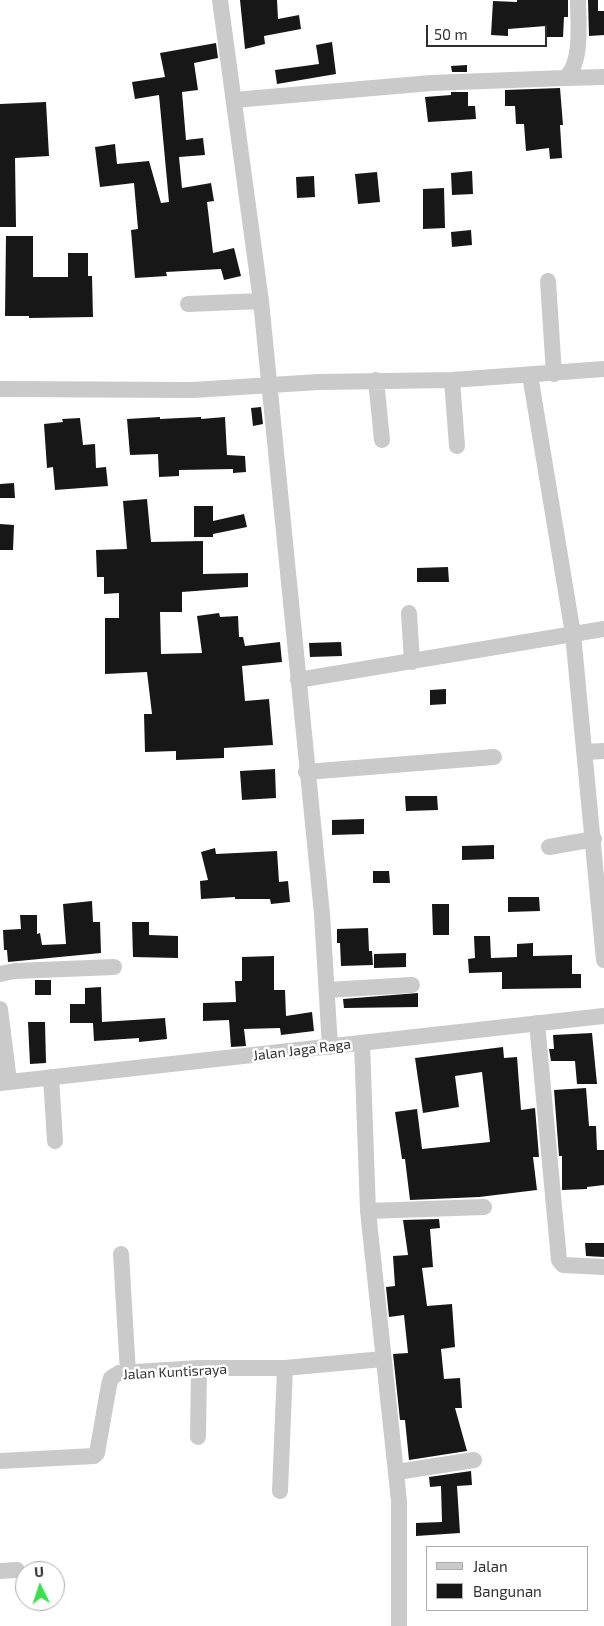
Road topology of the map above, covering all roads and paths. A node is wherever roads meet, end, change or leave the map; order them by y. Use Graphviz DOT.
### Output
graph roads {
  1 [pos="220,0"];
  2 [pos="578,0"];
  3 [pos="604,77"];
  4 [pos="565,78"];
  5 [pos="234,100"];
  6 [pos="548,280"];
  7 [pos="261,301"];
  8 [pos="188,304"];
  9 [pos="604,369"];
  10 [pos="554,374"];
  11 [pos="530,375"];
  12 [pos="376,380"];
  13 [pos="452,380"];
  14 [pos="269,385"];
  15 [pos="0,389"];
  16 [pos="382,440"];
  17 [pos="457,446"];
  18 [pos="408,613"];
  19 [pos="604,629"];
  20 [pos="573,634"];
  21 [pos="412,662"];
  22 [pos="298,680"];
  23 [pos="604,751"];
  24 [pos="585,752"];
  25 [pos="494,757"];
  26 [pos="306,772"];
  27 [pos="594,839"];
  28 [pos="549,847"];
  29 [pos="604,960"];
  30 [pos="114,967"];
  31 [pos="0,974"];
  32 [pos="412,984"];
  33 [pos="327,990"];
  34 [pos="0,1009"];
  35 [pos="604,1016"];
  36 [pos="537,1023"];
  37 [pos="362,1043"];
  38 [pos="330,1047"];
  39 [pos="51,1077"];
  40 [pos="4,1082"];
  41 [pos="55,1141"];
  42 [pos="484,1207"];
  43 [pos="368,1211"];
  44 [pos="120,1254"];
  45 [pos="604,1267"];
  46 [pos="383,1359"];
  47 [pos="199,1368"];
  48 [pos="285,1368"];
  49 [pos="128,1373"];
  50 [pos="198,1437"];
  51 [pos="474,1460"];
  52 [pos="0,1461"];
  53 [pos="397,1472"];
  54 [pos="280,1491"];
  55 [pos="15,1570"];
  56 [pos="0,1571"];
  57 [pos="399,1626"];
  1 -- 5 [label="street"];
  2 -- 4 [label="street"];
  3 -- 4 [label="street"];
  4 -- 5 [label="street"];
  5 -- 7 [label="street"];
  6 -- 10 [label="street"];
  7 -- 8 [label="street"];
  7 -- 14 [label="street"];
  9 -- 10 [label="street"];
  10 -- 11 [label="street"];
  11 -- 13 [label="street"];
  11 -- 20 [label="street"];
  12 -- 13 [label="street"];
  12 -- 14 [label="street"];
  12 -- 16 [label="street"];
  13 -- 17 [label="street"];
  14 -- 15 [label="street"];
  14 -- 22 [label="street"];
  18 -- 21 [label="street"];
  19 -- 20 [label="street"];
  20 -- 21 [label="street"];
  20 -- 24 [label="street"];
  21 -- 22 [label="street"];
  22 -- 26 [label="street"];
  23 -- 24 [label="street"];
  24 -- 27 [label="street"];
  25 -- 26 [label="street"];
  26 -- 33 [label="street"];
  27 -- 28 [label="street"];
  27 -- 29 [label="street"];
  30 -- 31 [label="street"];
  32 -- 33 [label="street"];
  33 -- 38 [label="street"];
  34 -- 40 [label="street"];
  35 -- 36 [label="street, Jalan Jaga Raga"];
  36 -- 37 [label="street, Jalan Jaga Raga"];
  36 -- 45 [label="street"];
  37 -- 38 [label="street, Jalan Jaga Raga"];
  37 -- 43 [label="street"];
  38 -- 39 [label="street, Jalan Jaga Raga"];
  39 -- 40 [label="street, Jalan Jaga Raga"];
  39 -- 41 [label="street"];
  42 -- 43 [label="street"];
  43 -- 46 [label="street"];
  44 -- 49 [label="street"];
  46 -- 48 [label="street, Jalan Kuntisraya"];
  46 -- 53 [label="street"];
  47 -- 48 [label="street, Jalan Kuntisraya"];
  47 -- 49 [label="street, Jalan Kuntisraya"];
  47 -- 50 [label="street"];
  48 -- 54 [label="street"];
  49 -- 52 [label="street, Jalan Kuntisraya"];
  51 -- 53 [label="street"];
  53 -- 57 [label="street"];
  55 -- 56 [label="street"];
}
